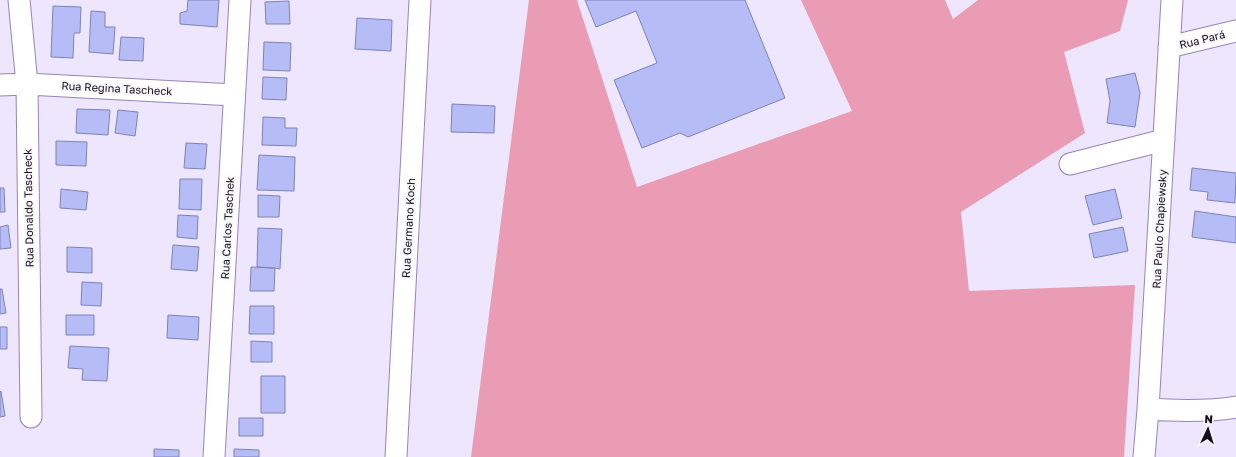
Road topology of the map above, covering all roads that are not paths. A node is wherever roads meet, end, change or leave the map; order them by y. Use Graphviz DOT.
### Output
graph roads {
  1 [pos="19,0"];
  2 [pos="240,0"];
  3 [pos="420,0"];
  4 [pos="1172,0"];
  5 [pos="1236,31"];
  6 [pos="1169,47"];
  7 [pos="27,84"];
  8 [pos="0,85"];
  9 [pos="234,95"];
  10 [pos="1164,140"];
  11 [pos="1070,164"];
  12 [pos="1236,408"];
  13 [pos="1148,409"];
  14 [pos="31,417"];
  15 [pos="214,457"];
  16 [pos="396,457"];
  17 [pos="1144,457"];
  1 -- 7 [label="street, Rua Donaldo Tascheck"];
  2 -- 9 [label="street, Rua Carlos Taschek"];
  3 -- 16 [label="street, Rua Germano Koch"];
  4 -- 6 [label="street, Rua Paulo Chapiewsky"];
  5 -- 6 [label="street, Rua Pará"];
  6 -- 10 [label="street, Rua Paulo Chapiewsky"];
  7 -- 8 [label="street, Rua Regina Tascheck"];
  7 -- 9 [label="street, Rua Regina Tascheck"];
  7 -- 14 [label="street, Rua Donaldo Tascheck"];
  9 -- 15 [label="street, Rua Carlos Taschek"];
  10 -- 11 [label="street"];
  10 -- 13 [label="street, Rua Paulo Chapiewsky"];
  12 -- 13 [label="street"];
  13 -- 17 [label="street, Rua Paulo Chapiewsky"];
}
